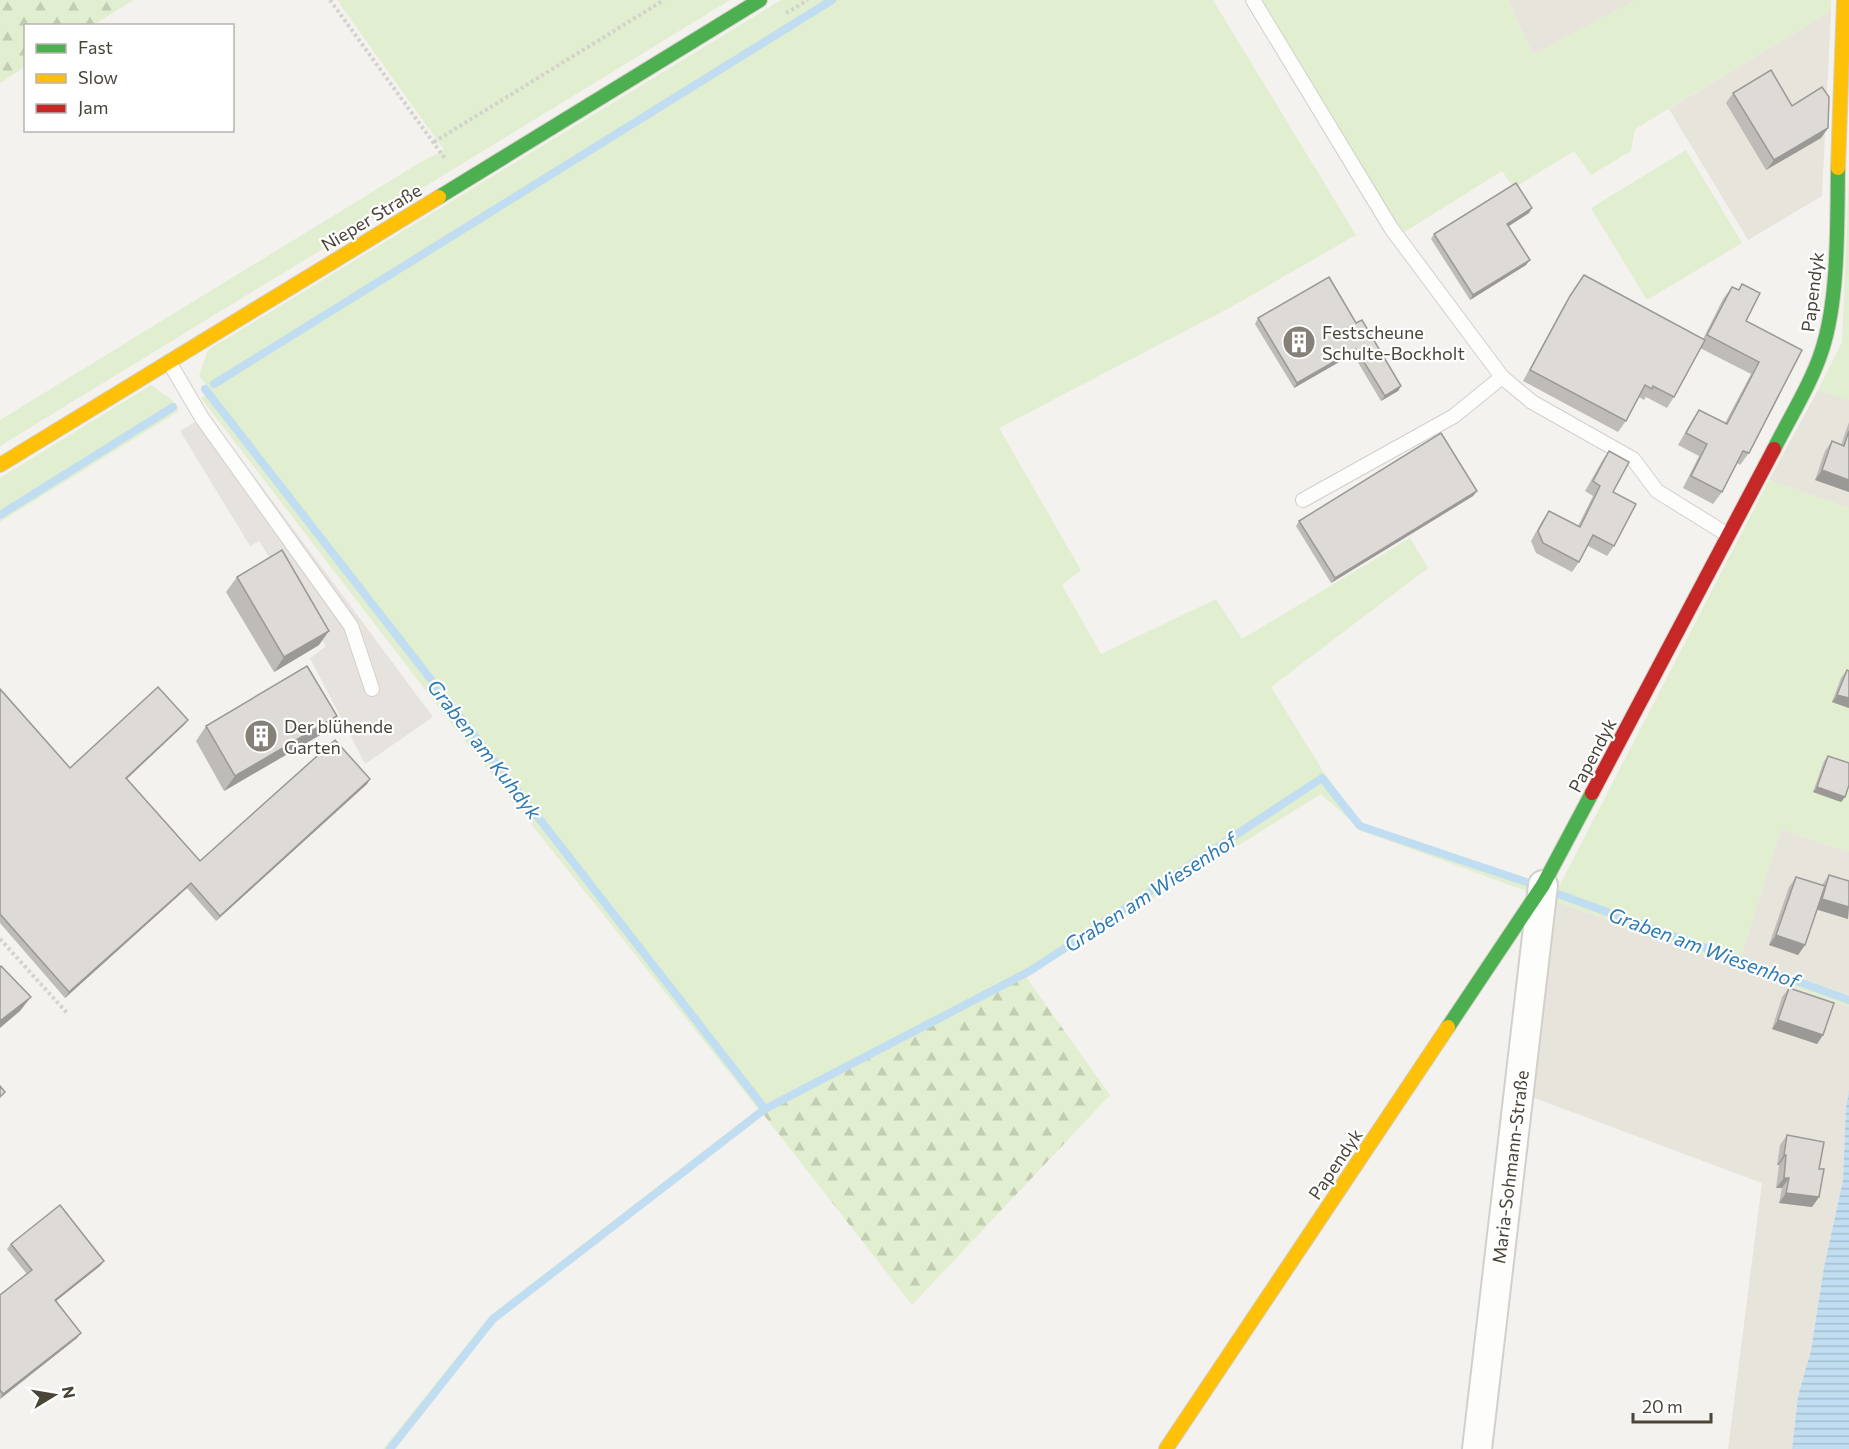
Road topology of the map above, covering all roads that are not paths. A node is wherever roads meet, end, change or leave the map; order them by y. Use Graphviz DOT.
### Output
graph roads {
  1 [pos="760,0"];
  2 [pos="1253,0"];
  3 [pos="1844,0"];
  4 [pos="1844,90"];
  5 [pos="169,362"];
  6 [pos="1502,376"];
  7 [pos="0,465"];
  8 [pos="1303,500"];
  9 [pos="1728,535"];
  10 [pos="372,689"];
  11 [pos="1543,885"];
  12 [pos="1166,1449"];
  13 [pos="1477,1449"];
  1 -- 5 [label="street, Nieper Straße"];
  2 -- 6 [label="lane"];
  3 -- 4 [label="street, Papendyk"];
  4 -- 9 [label="street, Papendyk"];
  5 -- 7 [label="street, Nieper Straße"];
  5 -- 10 [label="lane"];
  6 -- 8 [label="lane"];
  6 -- 9 [label="lane"];
  9 -- 11 [label="street, Papendyk"];
  11 -- 12 [label="street, Papendyk"];
  11 -- 13 [label="street, Maria-Sohmann-Straße"];
}
